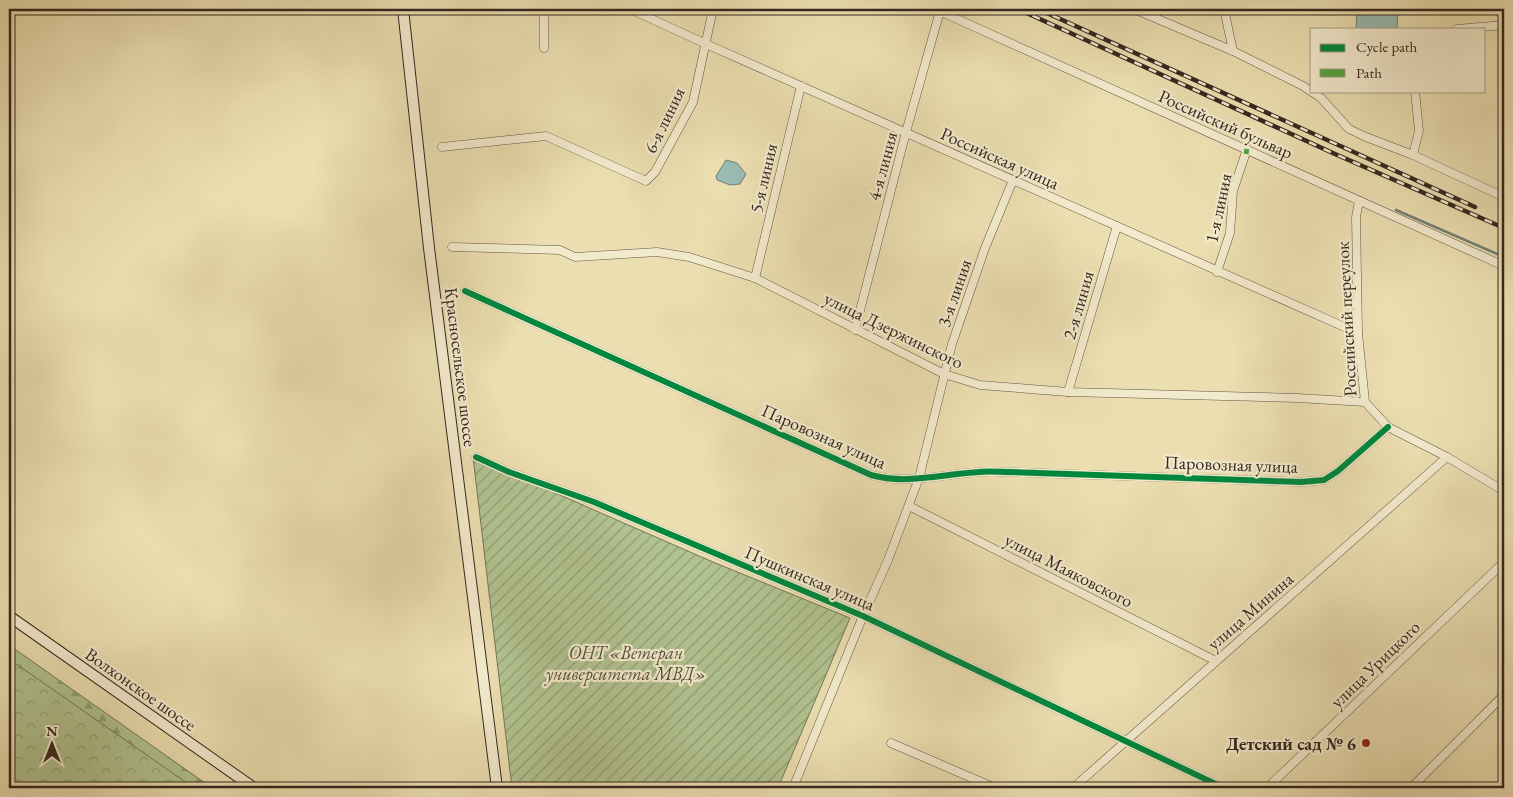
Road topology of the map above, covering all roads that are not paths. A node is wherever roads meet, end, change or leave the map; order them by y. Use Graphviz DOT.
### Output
graph roads {
  1 [pos="403,9"];
  2 [pos="544,9"];
  3 [pos="630,9"];
  4 [pos="713,9"];
  5 [pos="1134,9"];
  6 [pos="1224,9"];
  7 [pos="938,10"];
  8 [pos="1504,25"];
  9 [pos="1469,28"];
  10 [pos="706,44"];
  11 [pos="544,48"];
  12 [pos="1233,51"];
  13 [pos="801,86"];
  14 [pos="1310,91"];
  15 [pos="1312,92"];
  16 [pos="1415,92"];
  17 [pos="906,132"];
  18 [pos="442,147"];
  19 [pos="1247,149"];
  20 [pos="1413,155"];
  21 [pos="1013,180"];
  22 [pos="1504,197"];
  23 [pos="1359,201"];
  24 [pos="1117,226"];
  25 [pos="452,246"];
  26 [pos="1504,266"];
  27 [pos="1217,272"];
  28 [pos="755,278"];
  29 [pos="465,291"];
  30 [pos="855,330"];
  31 [pos="1358,333"];
  32 [pos="944,374"];
  33 [pos="1068,392"];
  34 [pos="1365,402"];
  35 [pos="1388,427"];
  36 [pos="476,457"];
  37 [pos="1447,458"];
  38 [pos="919,478"];
  39 [pos="1504,491"];
  40 [pos="909,506"];
  41 [pos="1504,562"];
  42 [pos="9,616"];
  43 [pos="863,616"];
  44 [pos="1216,661"];
  45 [pos="1504,695"];
  46 [pos="1126,741"];
  47 [pos="891,743"];
  48 [pos="1412,787"];
  49 [pos="254,788"];
  50 [pos="497,788"];
  51 [pos="793,788"];
  52 [pos="995,788"];
  53 [pos="1073,788"];
  54 [pos="1224,788"];
  55 [pos="1268,788"];
  1 -- 50 [label="main road, Красносельское шоссе"];
  2 -- 11 [label="street"];
  3 -- 10 [label="street, Российская улица"];
  4 -- 10 [label="street, 6-я линия"];
  5 -- 12 [label="street"];
  6 -- 12 [label="street"];
  7 -- 17 [label="street, 4-я линия"];
  7 -- 19 [label="street, Российский бульвар"];
  8 -- 9 [label="street"];
  10 -- 13 [label="street, Российская улица"];
  10 -- 18 [label="street, 6-я линия"];
  12 -- 14 [label="street"];
  13 -- 17 [label="street, Российская улица"];
  13 -- 28 [label="street, 5-я линия"];
  15 -- 20 [label="street"];
  16 -- 20 [label="street"];
  17 -- 21 [label="street, Российская улица"];
  17 -- 30 [label="street, 4-я линия"];
  19 -- 23 [label="street, Российский бульвар"];
  19 -- 27 [label="street, 1-я линия"];
  20 -- 22 [label="street"];
  21 -- 24 [label="street, Российская улица"];
  21 -- 32 [label="street, 3-я линия"];
  23 -- 26 [label="street, Российский бульвар"];
  23 -- 31 [label="street, Российский переулок"];
  24 -- 27 [label="street, Российская улица"];
  24 -- 33 [label="street, 2-я линия"];
  25 -- 28 [label="street, улица Дзержинского"];
  27 -- 31 [label="street, Российская улица"];
  28 -- 30 [label="street, улица Дзержинского"];
  29 -- 38 [label="street, Паровозная улица"];
  30 -- 32 [label="street, улица Дзержинского"];
  31 -- 34 [label="street, Российский переулок"];
  32 -- 33 [label="street, улица Дзержинского"];
  32 -- 38 [label="street, 3-я линия"];
  33 -- 34 [label="street, улица Дзержинского"];
  34 -- 35 [label="street, Российский переулок"];
  35 -- 37 [label="street, Российский переулок"];
  35 -- 38 [label="street, Паровозная улица"];
  36 -- 43 [label="street, Пушкинская улица"];
  37 -- 39 [label="street, Российский переулок"];
  37 -- 44 [label="street, улица Минина"];
  38 -- 40 [label="street, 3-я линия"];
  40 -- 43 [label="street, 3-я линия"];
  40 -- 44 [label="street, улица Маяковского"];
  41 -- 55 [label="street, улица Урицкого"];
  42 -- 49 [label="main road, Волхонское шоссе"];
  43 -- 46 [label="street, Пушкинская улица"];
  43 -- 51 [label="street, 3-я линия"];
  44 -- 46 [label="street, улица Минина"];
  45 -- 48 [label="street"];
  46 -- 53 [label="street, улица Минина"];
  46 -- 54 [label="street, Пушкинская улица"];
  47 -- 52 [label="street"];
}
